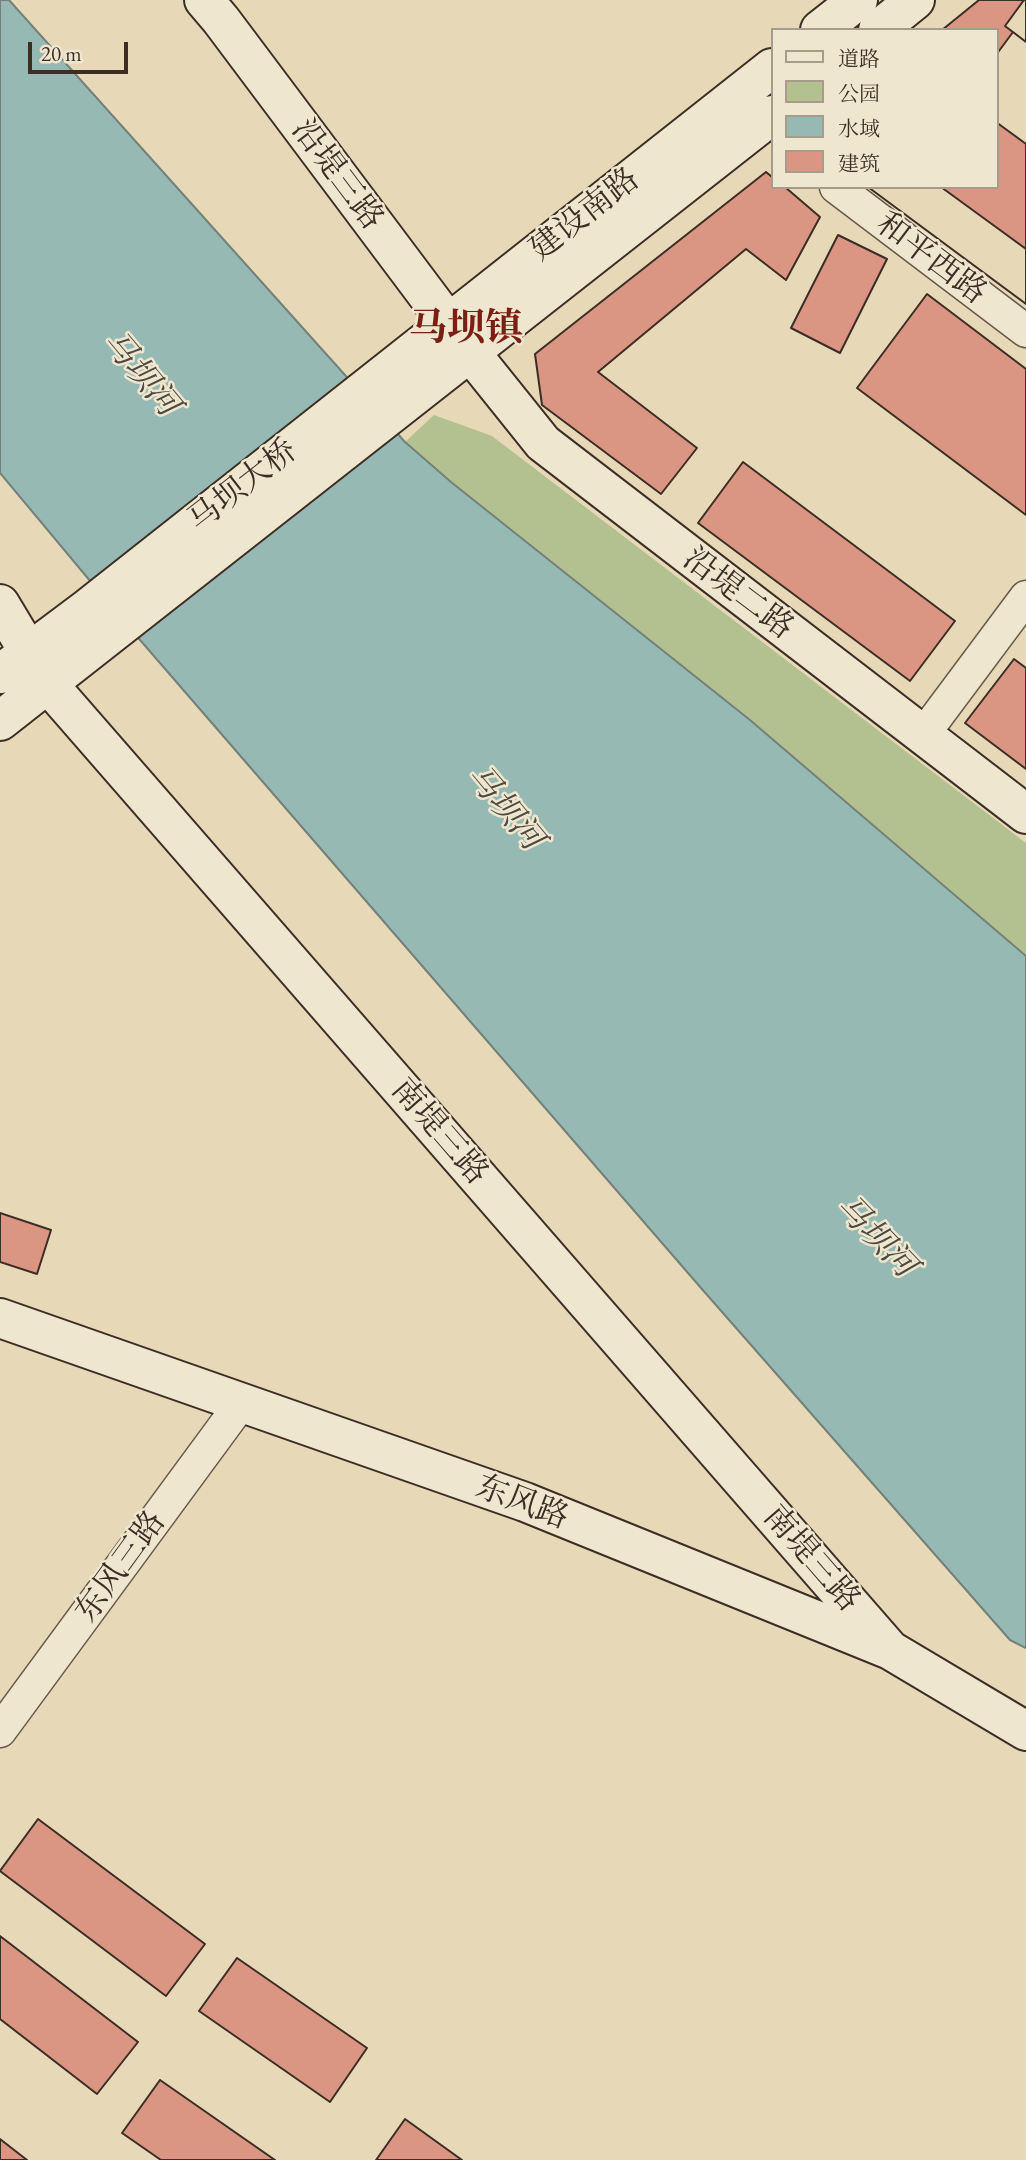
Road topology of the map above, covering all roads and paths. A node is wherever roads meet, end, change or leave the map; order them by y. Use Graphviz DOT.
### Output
graph roads {
  1 [pos="204,0"];
  2 [pos="858,0"];
  3 [pos="915,0"];
  4 [pos="823,28"];
  5 [pos="880,28"];
  6 [pos="771,69"];
  7 [pos="767,127"];
  8 [pos="838,189"];
  9 [pos="1026,331"];
  10 [pos="459,338"];
  11 [pos="411,376"];
  12 [pos="1026,597"];
  13 [pos="0,604"];
  14 [pos="26,670"];
  15 [pos="0,721"];
  16 [pos="923,735"];
  17 [pos="1026,814"];
  18 [pos="0,1318"];
  19 [pos="242,1402"];
  20 [pos="890,1650"];
  21 [pos="0,1731"];
  22 [pos="1026,1731"];
  1 -- 10 [label="main road, 沿堤三路"];
  2 -- 4 [label="main road"];
  3 -- 5 [label="main road"];
  6 -- 10 [label="main road, 建设南路"];
  7 -- 10 [label="main road, 建设南路"];
  8 -- 9 [label="street, 和平西路"];
  10 -- 11 [label="main road, 建设南路"];
  10 -- 16 [label="main road, 沿堤二路"];
  11 -- 14 [label="main road, 马坝大桥"];
  12 -- 16 [label="street"];
  13 -- 14 [label="main road, 南堤三路"];
  14 -- 15 [label="main road, 马坝大桥"];
  14 -- 20 [label="main road, 南堤三路"];
  16 -- 17 [label="main road, 沿堤二路"];
  18 -- 19 [label="main road, 东风路"];
  19 -- 20 [label="main road, 东风路"];
  19 -- 21 [label="street, 东风三路"];
  20 -- 22 [label="main road, 东风路"];
}
